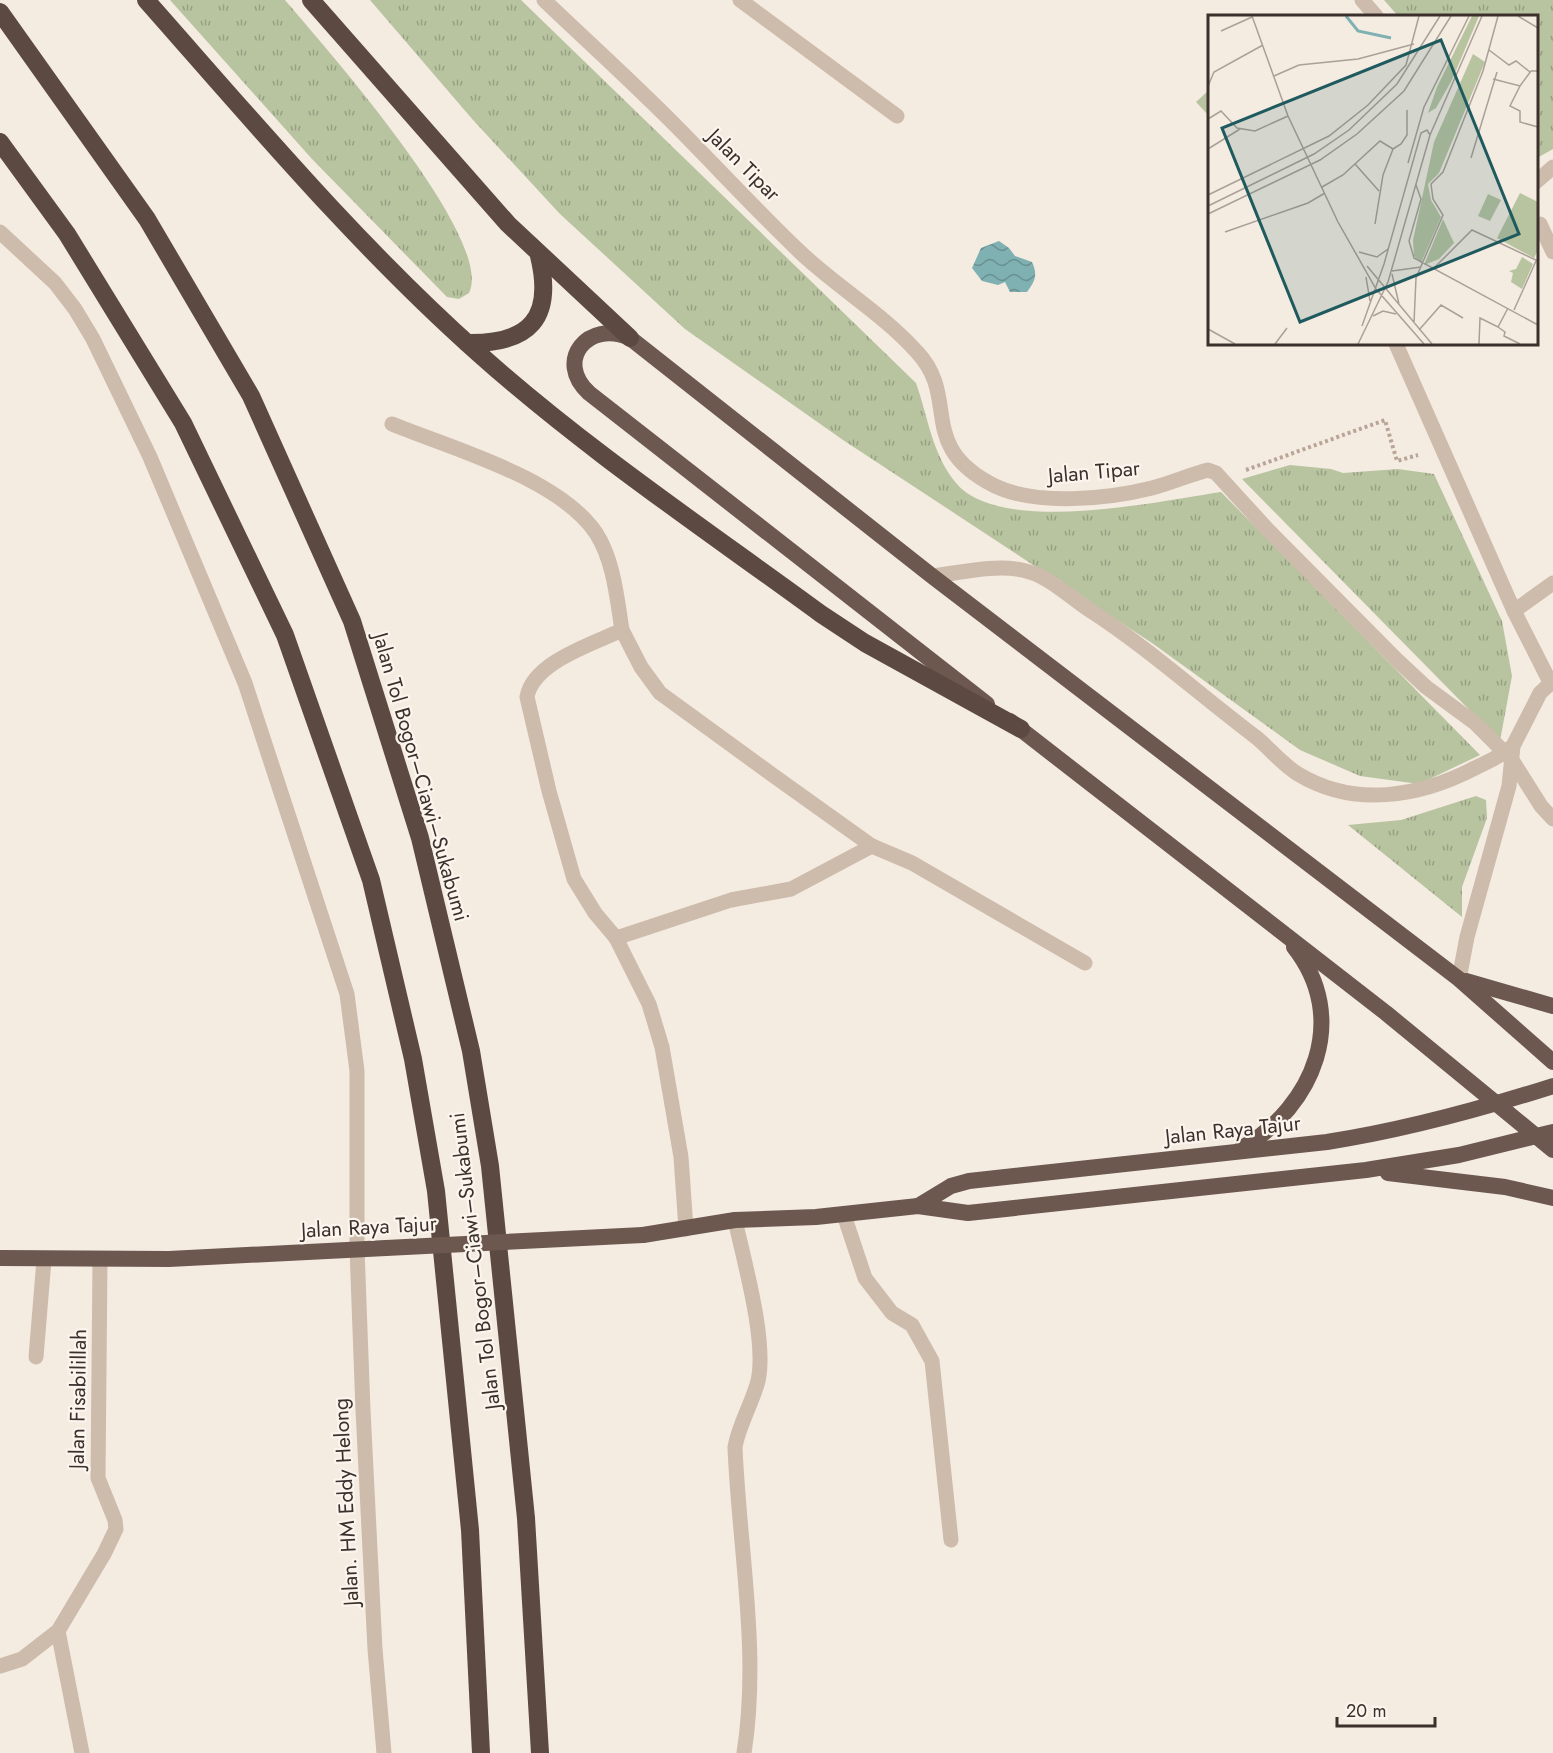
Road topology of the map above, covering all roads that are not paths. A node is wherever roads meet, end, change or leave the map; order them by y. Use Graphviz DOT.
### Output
graph roads {
  1 [pos="146,0"];
  2 [pos="311,0"];
  3 [pos="544,0"];
  4 [pos="740,0"];
  5 [pos="1362,0"];
  6 [pos="0,12"];
  7 [pos="1375,15"];
  8 [pos="897,116"];
  9 [pos="0,142"];
  10 [pos="1553,167"];
  11 [pos="1538,180"];
  12 [pos="1540,224"];
  13 [pos="0,232"];
  14 [pos="1553,252"];
  15 [pos="539,256"];
  16 [pos="630,338"];
  17 [pos="468,343"];
  18 [pos="1396,345"];
  19 [pos="392,424"];
  20 [pos="932,576"];
  21 [pos="1553,583"];
  22 [pos="1514,611"];
  23 [pos="622,630"];
  24 [pos="1552,681"];
  25 [pos="1020,729"];
  26 [pos="1510,753"];
  27 [pos="1553,819"];
  28 [pos="872,846"];
  29 [pos="1279,929"];
  30 [pos="616,938"];
  31 [pos="1085,963"];
  32 [pos="1460,979"];
  33 [pos="1553,1005"];
  34 [pos="1553,1062"];
  35 [pos="1553,1086"];
  36 [pos="1497,1104"];
  37 [pos="1553,1132"];
  38 [pos="1536,1137"];
  39 [pos="1553,1150"];
  40 [pos="1236,1151"];
  41 [pos="1366,1170"];
  42 [pos="1553,1198"];
  43 [pos="918,1206"];
  44 [pos="844,1215"];
  45 [pos="735,1220"];
  46 [pos="686,1229"];
  47 [pos="357,1249"];
  48 [pos="0,1258"];
  49 [pos="44,1260"];
  50 [pos="100,1260"];
  51 [pos="36,1357"];
  52 [pos="951,1540"];
  53 [pos="58,1631"];
  54 [pos="0,1665"];
  55 [pos="82,1753"];
  56 [pos="384,1753"];
  57 [pos="481,1753"];
  58 [pos="540,1753"];
  59 [pos="744,1753"];
  1 -- 17 [label="highway"];
  2 -- 15 [label="highway"];
  3 -- 26 [label="street, Jalan Tipar"];
  4 -- 8 [label="street"];
  5 -- 7 [label="street"];
  6 -- 58 [label="highway, Jalan Tol Bogor–Ciawi–Sukabumi"];
  9 -- 57 [label="highway, Jalan Tol Bogor–Ciawi–Sukabumi"];
  10 -- 11 [label="street"];
  12 -- 14 [label="street"];
  13 -- 47 [label="street, Jalan. HM Eddy Helong"];
  15 -- 16 [label="highway"];
  15 -- 17 [label="highway"];
  16 -- 20 [label="highway"];
  16 -- 25 [label="highway"];
  17 -- 25 [label="highway"];
  18 -- 22 [label="street"];
  19 -- 23 [label="street"];
  20 -- 26 [label="street"];
  20 -- 32 [label="highway"];
  21 -- 22 [label="street"];
  22 -- 24 [label="street"];
  23 -- 28 [label="street"];
  23 -- 30 [label="street"];
  24 -- 26 [label="street"];
  25 -- 29 [label="highway"];
  26 -- 27 [label="street"];
  26 -- 32 [label="street"];
  28 -- 30 [label="street"];
  28 -- 31 [label="street"];
  29 -- 36 [label="highway"];
  29 -- 40 [label="highway"];
  30 -- 46 [label="street"];
  32 -- 33 [label="highway"];
  32 -- 34 [label="highway"];
  35 -- 36 [label="highway, Jalan Raya Tajur"];
  36 -- 38 [label="highway"];
  36 -- 40 [label="highway, Jalan Raya Tajur"];
  37 -- 38 [label="highway, Jalan Raya Tajur"];
  38 -- 39 [label="highway"];
  38 -- 41 [label="highway, Jalan Raya Tajur"];
  40 -- 43 [label="highway, Jalan Raya Tajur"];
  41 -- 42 [label="highway"];
  41 -- 43 [label="highway, Jalan Raya Tajur"];
  43 -- 44 [label="highway, Jalan Raya Tajur"];
  44 -- 45 [label="highway, Jalan Raya Tajur"];
  44 -- 52 [label="street"];
  45 -- 46 [label="highway, Jalan Raya Tajur"];
  45 -- 59 [label="street"];
  46 -- 47 [label="highway, Jalan Raya Tajur, bridge"];
  47 -- 50 [label="highway, Jalan Raya Tajur"];
  47 -- 56 [label="street, Jalan. HM Eddy Helong"];
  48 -- 49 [label="highway, Jalan Raya Tajur"];
  49 -- 50 [label="highway, Jalan Raya Tajur"];
  49 -- 51 [label="street"];
  50 -- 53 [label="street, Jalan Fisabilillah"];
  53 -- 54 [label="street, Jalan Fisabilillah"];
  53 -- 55 [label="street"];
}
